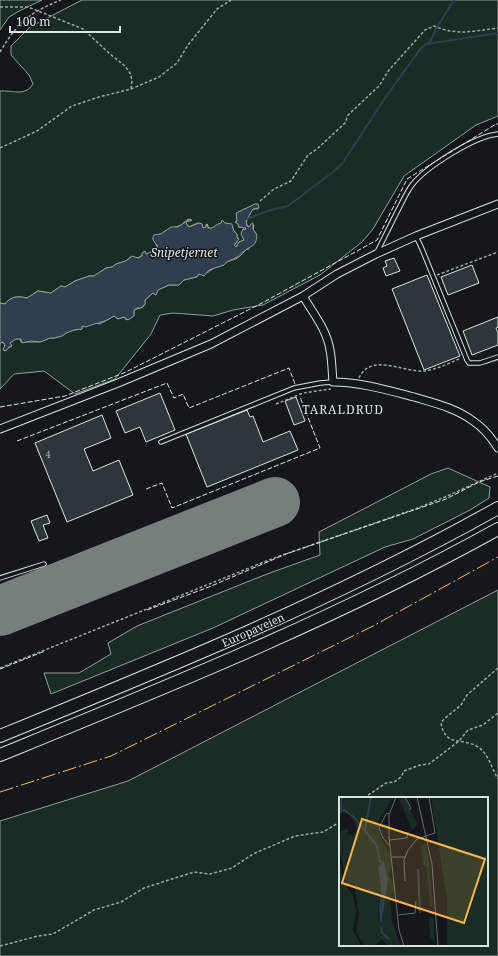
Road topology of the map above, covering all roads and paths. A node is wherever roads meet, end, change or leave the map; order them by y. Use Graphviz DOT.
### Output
graph roads {
  1 [pos="62,0"];
  2 [pos="231,0"];
  3 [pos="0,7"];
  4 [pos="38,11"];
  5 [pos="498,28"];
  6 [pos="0,52"];
  7 [pos="131,89"];
  8 [pos="498,134"];
  9 [pos="0,148"];
  10 [pos="260,201"];
  11 [pos="498,204"];
  12 [pos="416,236"];
  13 [pos="498,252"];
  14 [pos="376,254"];
  15 [pos="434,277"];
  16 [pos="303,296"];
  17 [pos="498,357"];
  18 [pos="332,382"];
  19 [pos="0,430"];
  20 [pos="161,442"];
  21 [pos="498,448"];
  22 [pos="498,473"];
  23 [pos="498,508"];
  24 [pos="498,528"];
  25 [pos="44,564"];
  26 [pos="0,578"];
  27 [pos="0,668"];
  28 [pos="498,668"];
  29 [pos="498,713"];
  30 [pos="0,736"];
  31 [pos="459,742"];
  32 [pos="0,755"];
  33 [pos="498,779"];
  34 [pos="365,797"];
  35 [pos="339,823"];
  36 [pos="0,946"];
  1 -- 4 [label="path"];
  2 -- 7 [label="path"];
  3 -- 4 [label="path"];
  4 -- 6 [label="path"];
  4 -- 7 [label="path"];
  5 -- 10 [label="path"];
  7 -- 9 [label="path"];
  8 -- 14 [label="lane"];
  11 -- 12 [label="street"];
  12 -- 14 [label="street"];
  12 -- 15 [label="lane"];
  13 -- 15 [label="path"];
  14 -- 16 [label="street"];
  15 -- 17 [label="lane"];
  16 -- 18 [label="street"];
  16 -- 19 [label="street"];
  18 -- 20 [label="lane"];
  18 -- 21 [label="street"];
  22 -- 27 [label="path"];
  23 -- 30 [label="highway, Europaveien"];
  24 -- 32 [label="highway, Europaveien"];
  25 -- 26 [label="lane"];
  28 -- 31 [label="path"];
  29 -- 31 [label="path"];
  31 -- 33 [label="path"];
  31 -- 34 [label="path"];
  35 -- 36 [label="path"];
}
